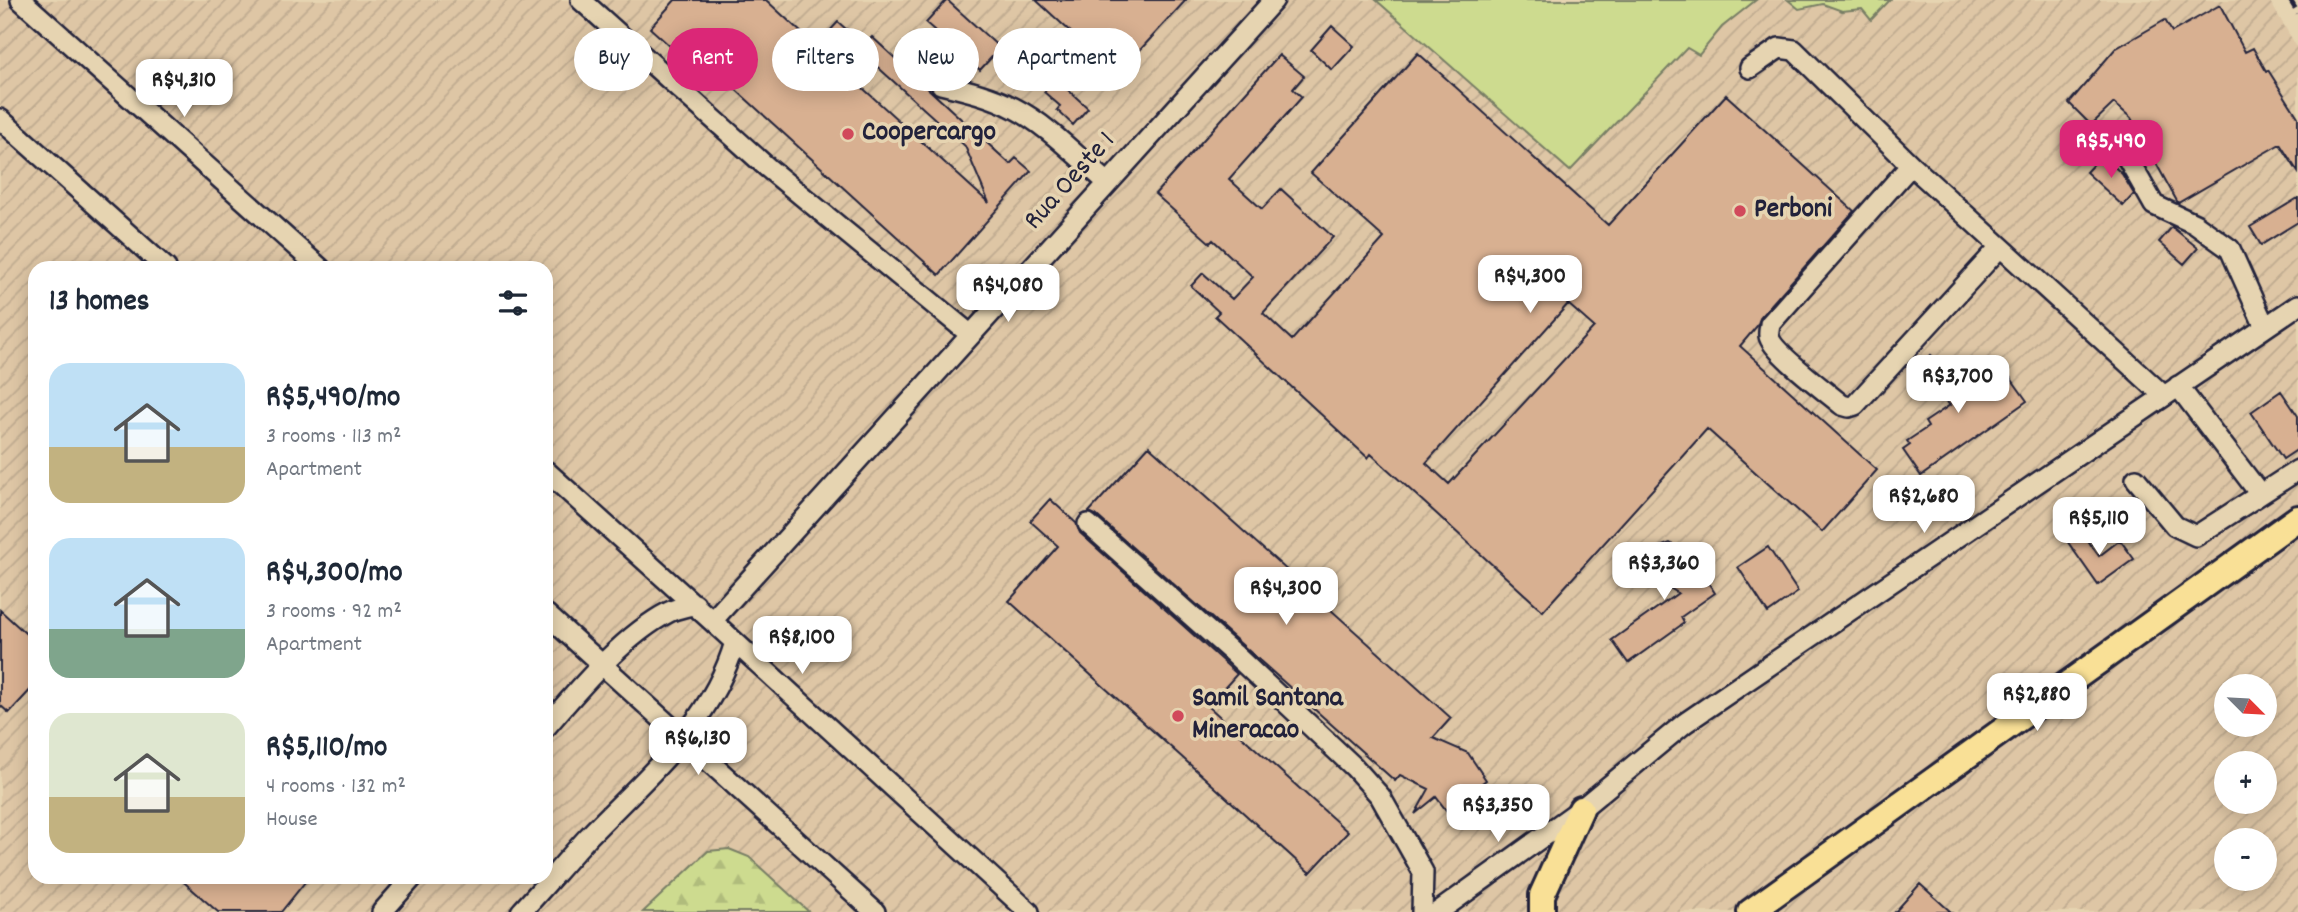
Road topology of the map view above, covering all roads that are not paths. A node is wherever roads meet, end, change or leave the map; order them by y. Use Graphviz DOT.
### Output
graph roads {
  1 [pos="21,0"];
  2 [pos="581,0"];
  3 [pos="1274,0"];
  4 [pos="1750,68"];
  5 [pos="968,91"];
  6 [pos="4,130"];
  7 [pos="2116,138"];
  8 [pos="1911,165"];
  9 [pos="1108,183"];
  10 [pos="2000,247"];
  11 [pos="158,261"];
  12 [pos="312,261"];
  13 [pos="2298,305"];
  14 [pos="2264,327"];
  15 [pos="971,335"];
  16 [pos="2171,391"];
  17 [pos="2298,470"];
  18 [pos="553,477"];
  19 [pos="2136,479"];
  20 [pos="2260,495"];
  21 [pos="2298,518"];
  22 [pos="1087,524"];
  23 [pos="695,604"];
  24 [pos="553,620"];
  25 [pos="712,621"];
  26 [pos="735,642"];
  27 [pos="603,666"];
  28 [pos="553,720"];
  29 [pos="684,737"];
  30 [pos="1581,809"];
  31 [pos="553,876"];
  32 [pos="408,884"];
  33 [pos="546,884"];
  34 [pos="382,912"];
  35 [pos="521,912"];
  36 [pos="875,912"];
  37 [pos="1029,912"];
  38 [pos="1422,912"];
  39 [pos="1438,912"];
  40 [pos="1542,912"];
  41 [pos="1749,912"];
  1 -- 12 [label="street"];
  2 -- 15 [label="street"];
  3 -- 9 [label="street, Rua Oeste 1"];
  4 -- 8 [label="street"];
  5 -- 9 [label="street"];
  6 -- 11 [label="street"];
  7 -- 14 [label="street"];
  8 -- 10 [label="street"];
  8 -- 10 [label="street"];
  9 -- 15 [label="street, Rua Oeste 1"];
  10 -- 16 [label="street"];
  13 -- 14 [label="street"];
  14 -- 16 [label="street"];
  15 -- 25 [label="street, Rua Oeste 1"];
  16 -- 20 [label="street"];
  16 -- 30 [label="street"];
  17 -- 20 [label="street"];
  18 -- 23 [label="street"];
  19 -- 20 [label="street"];
  21 -- 41 [label="main road"];
  22 -- 38 [label="street"];
  23 -- 25 [label="street"];
  23 -- 27 [label="street"];
  24 -- 27 [label="street"];
  25 -- 26 [label="street"];
  26 -- 29 [label="street"];
  26 -- 37 [label="street"];
  27 -- 28 [label="street"];
  27 -- 29 [label="street"];
  29 -- 31 [label="street"];
  29 -- 36 [label="street"];
  30 -- 39 [label="street"];
  30 -- 40 [label="main road"];
  32 -- 34 [label="street"];
  33 -- 35 [label="street"];
}
